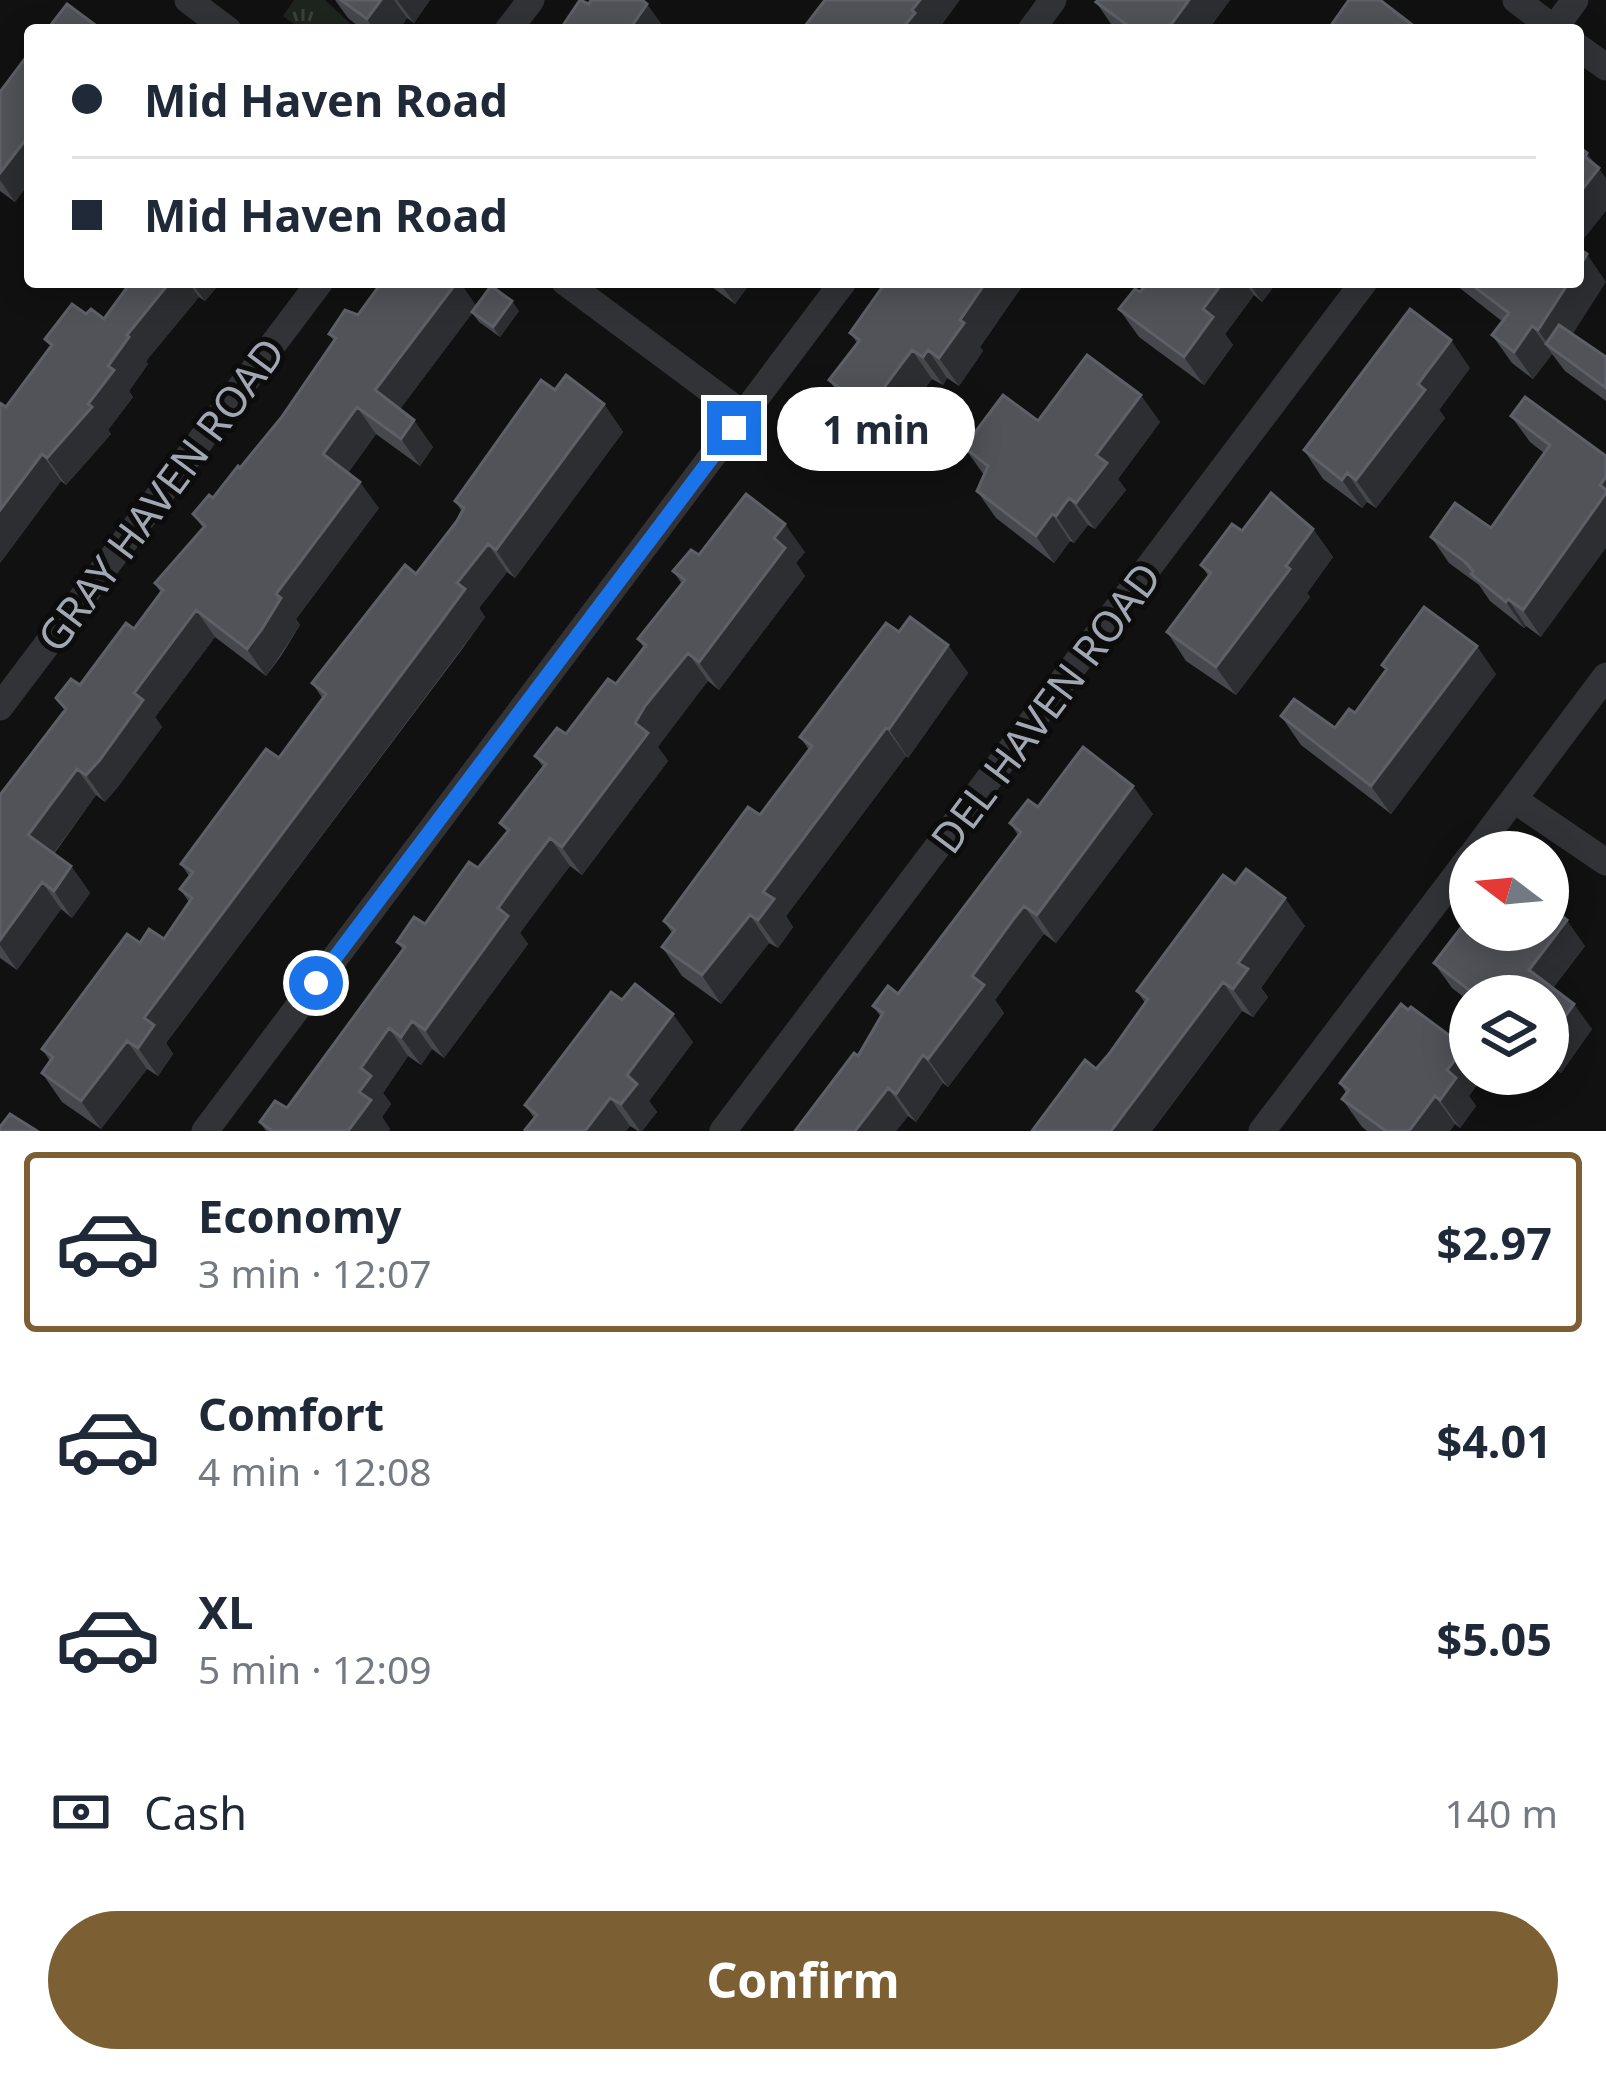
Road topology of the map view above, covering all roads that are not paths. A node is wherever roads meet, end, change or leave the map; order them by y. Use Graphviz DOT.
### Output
graph roads {
  1 [pos="188,0"];
  2 [pos="531,0"];
  3 [pos="1516,0"];
  4 [pos="221,24"];
  5 [pos="513,24"];
  6 [pos="1546,24"];
  7 [pos="315,288"];
  8 [pos="573,288"];
  9 [pos="839,288"];
  10 [pos="1359,288"];
  11 [pos="744,415"];
  12 [pos="1606,676"];
  13 [pos="0,706"];
  14 [pos="1516,801"];
  15 [pos="1491,831"];
  16 [pos="1606,862"];
  17 [pos="1449,884"];
  18 [pos="205,1131"];
  19 [pos="723,1131"];
  20 [pos="1262,1131"];
  1 -- 4 [label="street"];
  2 -- 5 [label="street"];
  3 -- 6 [label="street"];
  7 -- 13 [label="street, GRAY HAVEN ROAD"];
  8 -- 11 [label="street"];
  9 -- 11 [label="street"];
  10 -- 19 [label="street, DEL HAVEN ROAD"];
  11 -- 18 [label="street"];
  12 -- 14 [label="street"];
  14 -- 15 [label="street"];
  14 -- 16 [label="street"];
  17 -- 20 [label="street"];
}
